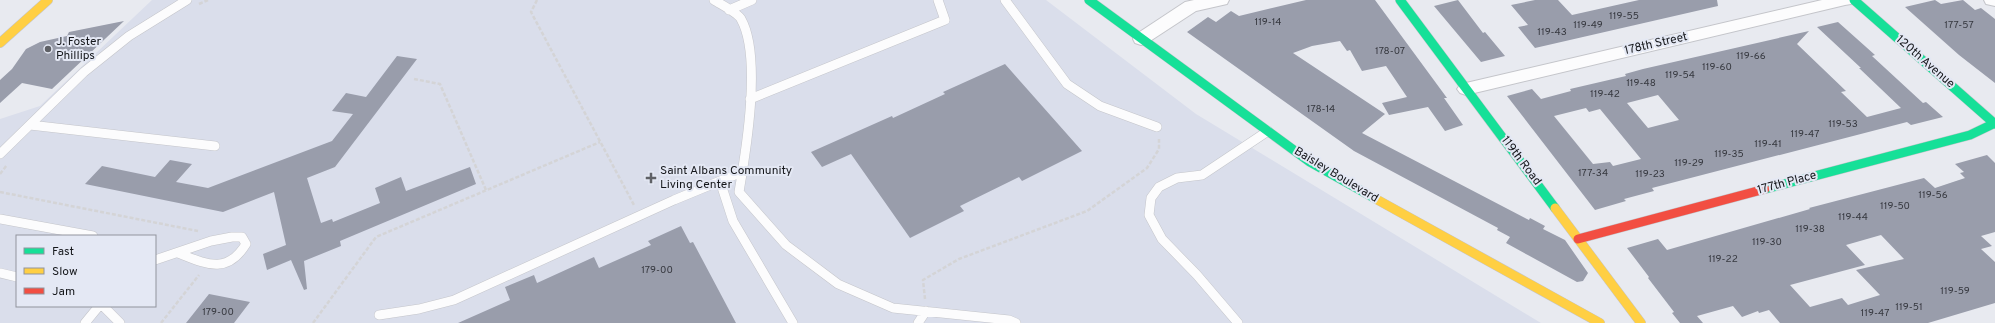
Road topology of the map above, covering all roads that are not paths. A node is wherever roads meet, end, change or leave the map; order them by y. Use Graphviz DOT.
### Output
graph roads {
  1 [pos="48,0"];
  2 [pos="714,0"];
  3 [pos="752,0"];
  4 [pos="938,0"];
  5 [pos="1004,0"];
  6 [pos="1088,0"];
  7 [pos="1221,0"];
  8 [pos="1400,0"];
  9 [pos="1845,0"];
  10 [pos="1854,0"];
  11 [pos="1992,0"];
  12 [pos="184,1"];
  13 [pos="1995,1"];
  14 [pos="729,10"];
  15 [pos="4,38"];
  16 [pos="1141,39"];
  17 [pos="1466,89"];
  18 [pos="750,99"];
  19 [pos="1995,124"];
  20 [pos="30,125"];
  21 [pos="1157,127"];
  22 [pos="1268,132"];
  23 [pos="215,146"];
  24 [pos="0,154"];
  25 [pos="742,172"];
  26 [pos="720,181"];
  27 [pos="0,219"];
  28 [pos="88,235"];
  29 [pos="1578,238"];
  30 [pos="178,253"];
  31 [pos="156,260"];
  32 [pos="0,274"];
  33 [pos="16,277"];
  34 [pos="98,307"];
  35 [pos="104,307"];
  36 [pos="926,311"];
  37 [pos="379,315"];
  38 [pos="85,323"];
  39 [pos="120,323"];
  40 [pos="793,323"];
  41 [pos="918,323"];
  42 [pos="1016,323"];
  43 [pos="1238,323"];
  44 [pos="1600,323"];
  45 [pos="1641,323"];
  1 -- 15 [label="street"];
  2 -- 14 [label="lane"];
  3 -- 14 [label="lane"];
  4 -- 18 [label="lane"];
  5 -- 21 [label="lane"];
  6 -- 16 [label="street, Baisley Boulevard"];
  7 -- 16 [label="street"];
  8 -- 17 [label="street, 119th Road"];
  9 -- 17 [label="street, 178th Street"];
  10 -- 19 [label="street, 120th Avenue"];
  11 -- 13 [label="street"];
  12 -- 20 [label="lane"];
  14 -- 18 [label="lane"];
  16 -- 22 [label="street, Baisley Boulevard"];
  17 -- 29 [label="street, 119th Road"];
  18 -- 25 [label="lane"];
  19 -- 29 [label="street, 177th Place"];
  20 -- 23 [label="lane"];
  20 -- 24 [label="lane"];
  22 -- 43 [label="lane"];
  22 -- 44 [label="street, Baisley Boulevard"];
  25 -- 26 [label="lane"];
  25 -- 36 [label="lane"];
  26 -- 37 [label="lane"];
  26 -- 40 [label="lane"];
  27 -- 28 [label="lane"];
  29 -- 45 [label="street, 119th Road"];
  30 -- 30 [label="lane"];
  30 -- 31 [label="lane"];
  32 -- 33 [label="lane"];
  34 -- 38 [label="lane"];
  35 -- 39 [label="lane"];
  36 -- 41 [label="lane"];
  36 -- 42 [label="lane"];
}
